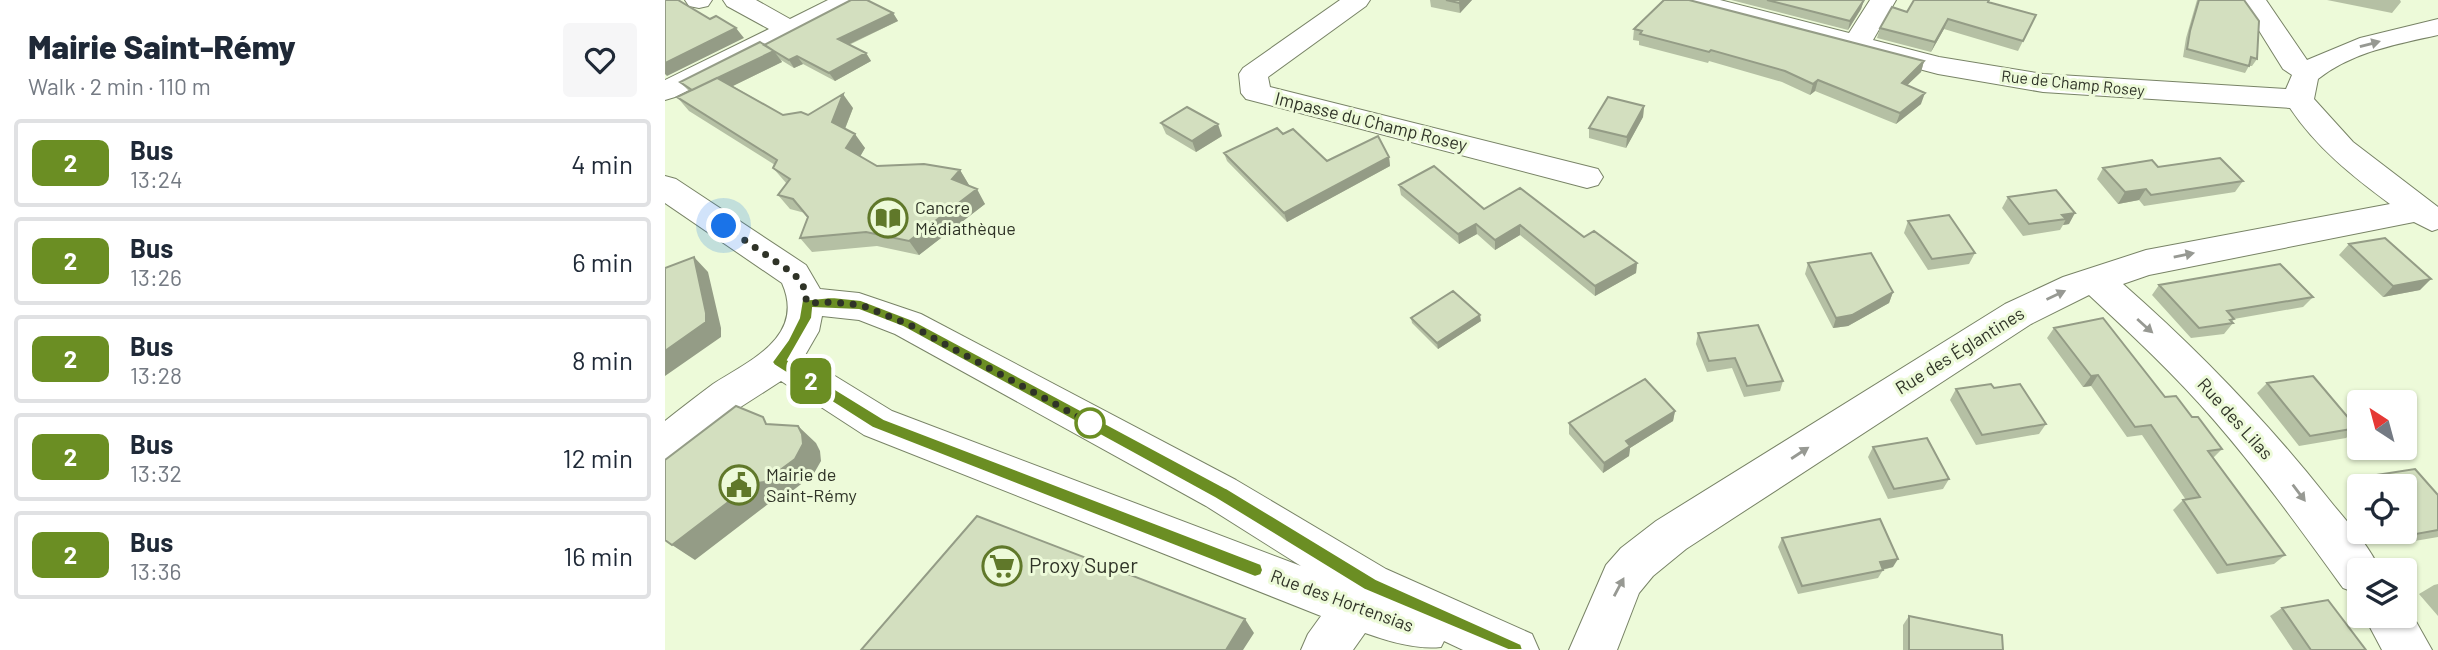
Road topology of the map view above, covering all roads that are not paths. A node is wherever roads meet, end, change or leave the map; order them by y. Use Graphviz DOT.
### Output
graph roads {
  1 [pos="736,0"];
  2 [pos="849,0"];
  3 [pos="1357,0"];
  4 [pos="1689,0"];
  5 [pos="1883,0"];
  6 [pos="2253,0"];
  7 [pos="2438,27"];
  8 [pos="790,30"];
  9 [pos="1856,45"];
  10 [pos="2304,86"];
  11 [pos="665,90"];
  12 [pos="1587,177"];
  13 [pos="665,187"];
  14 [pos="2429,217"];
  15 [pos="2095,280"];
  16 [pos="805,294"];
  17 [pos="779,362"];
  18 [pos="665,444"];
  19 [pos="2348,558"];
  20 [pos="1355,608"];
  21 [pos="2394,628"];
  22 [pos="1325,650"];
  23 [pos="1485,650"];
  24 [pos="1515,650"];
  25 [pos="1593,650"];
  26 [pos="2408,650"];
  1 -- 8 [label="street"];
  2 -- 8 [label="street"];
  3 -- 12 [label="street, Impasse du Champ Rosey"];
  4 -- 9 [label="street, Rue de Champ Rosey"];
  5 -- 9 [label="street"];
  6 -- 10 [label="street"];
  10 -- 7 [label="street, one-way"];
  8 -- 11 [label="street"];
  9 -- 10 [label="street, Rue de Champ Rosey"];
  10 -- 14 [label="street"];
  13 -- 16 [label="street"];
  15 -- 14 [label="street, Rue des Églantines, one-way"];
  15 -- 19 [label="street, Rue des Lilas, one-way"];
  25 -- 15 [label="street, Rue des Églantines, one-way"];
  16 -- 17 [label="street"];
  16 -- 24 [label="street"];
  17 -- 18 [label="street"];
  17 -- 20 [label="street, Rue des Hortensias"];
  20 -- 22 [label="street"];
  20 -- 23 [label="street, Rue des Hortensias"];
  21 -- 26 [label="street"];
}
